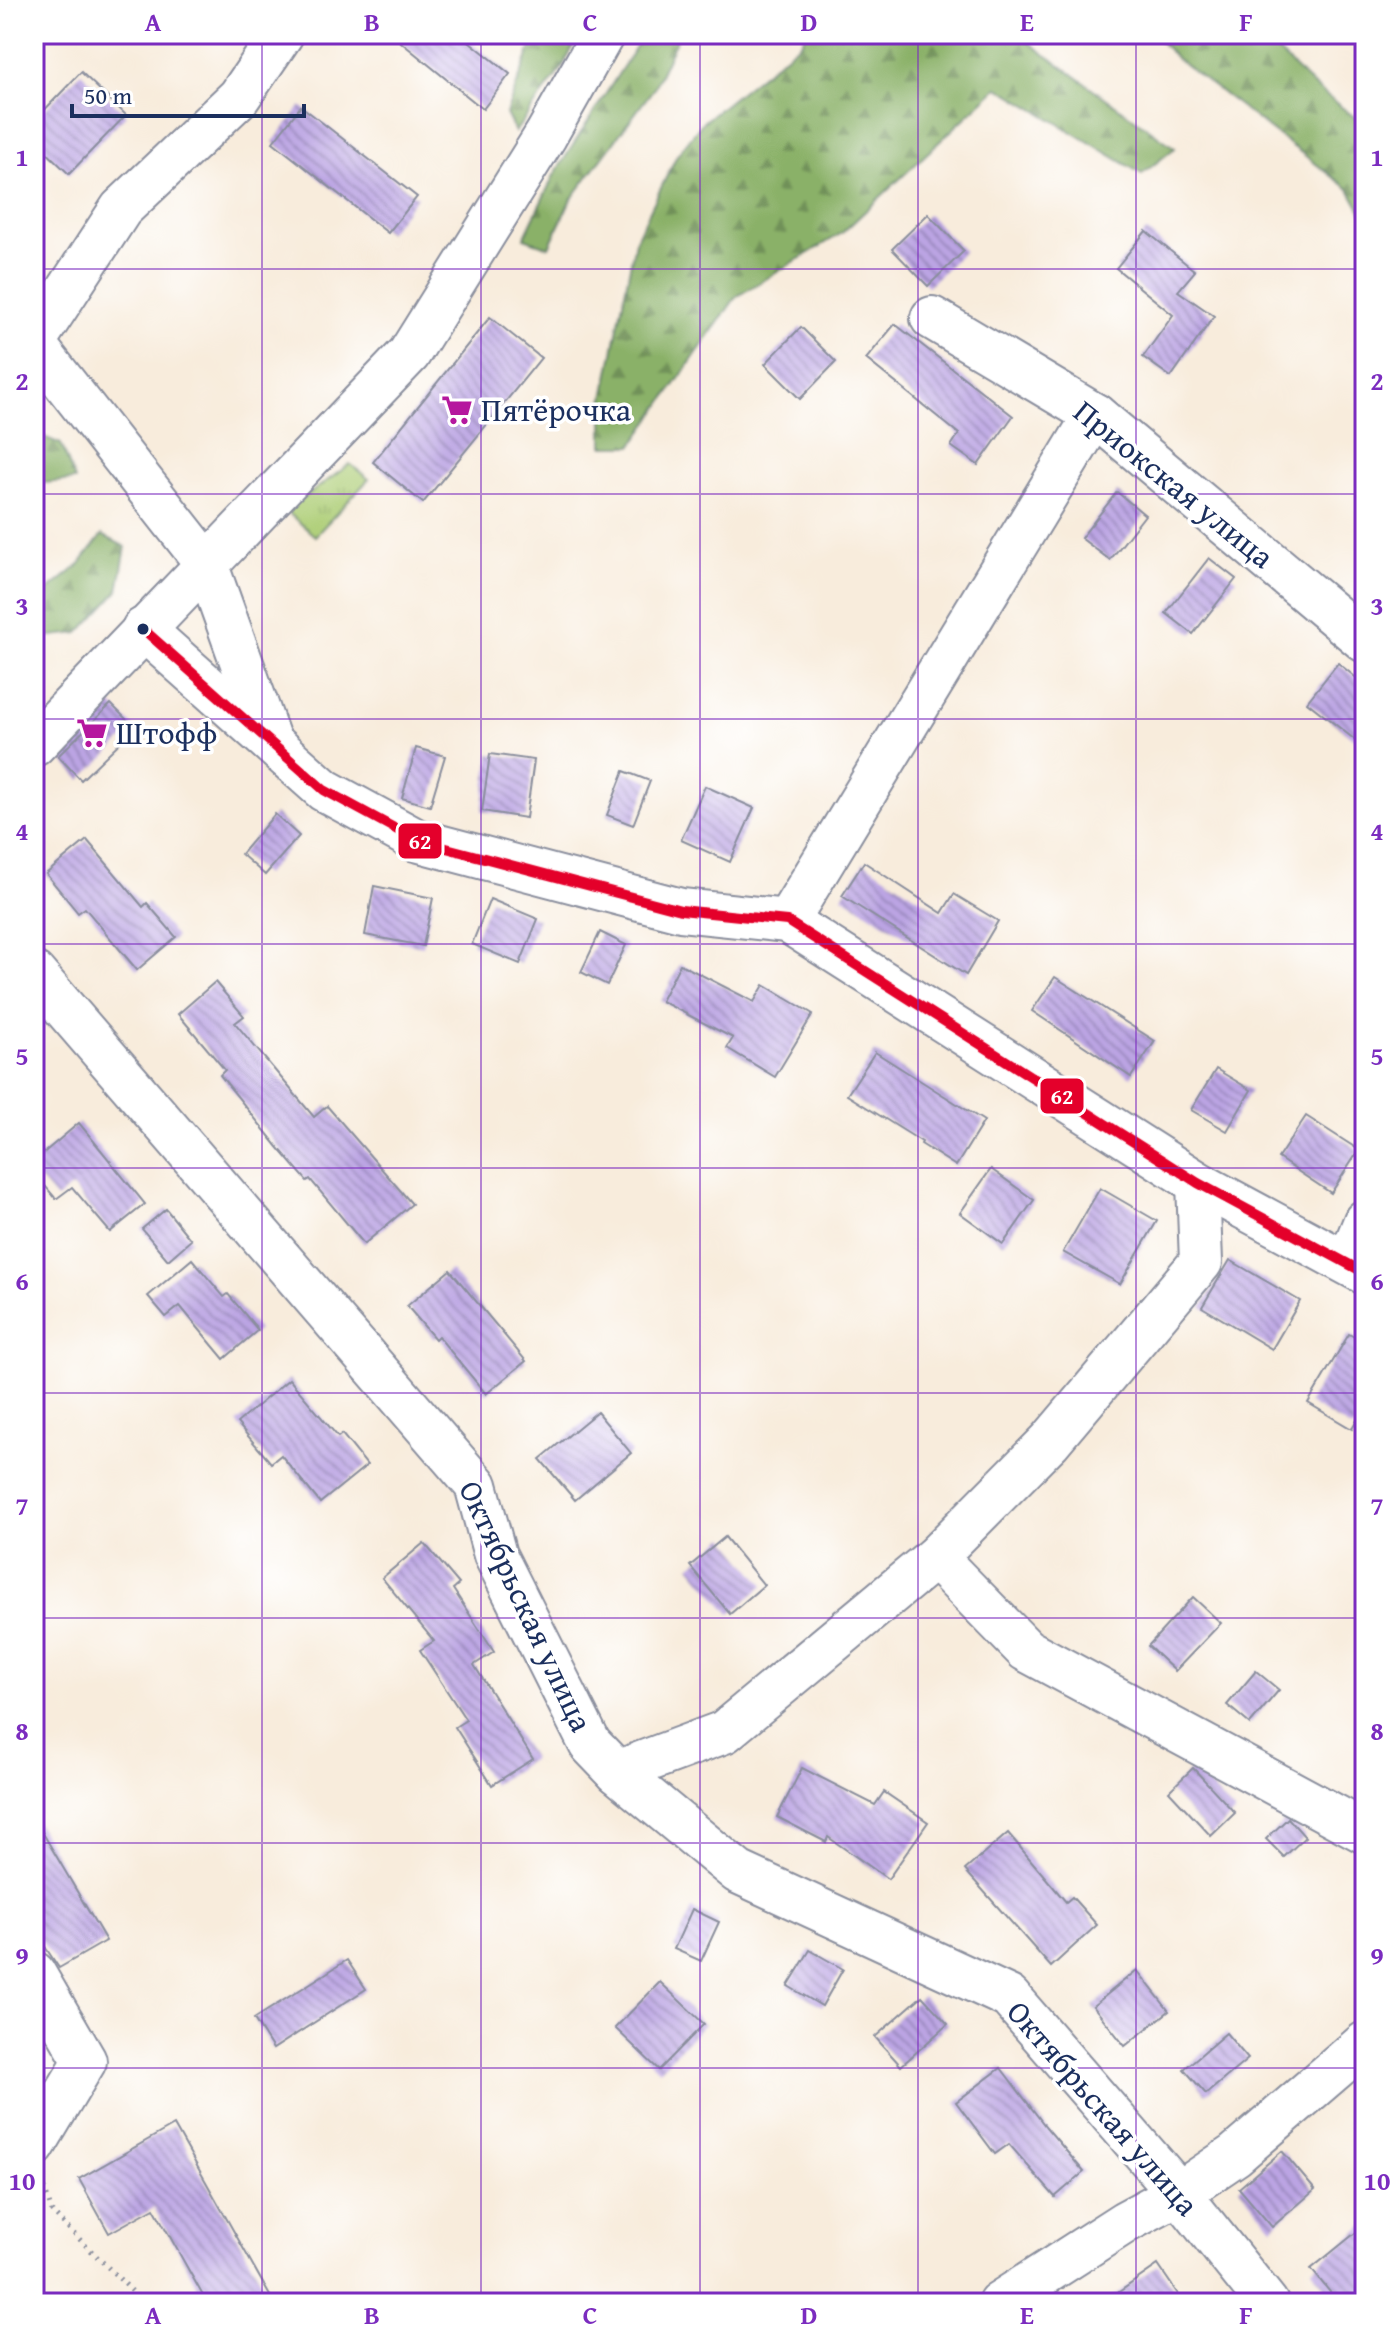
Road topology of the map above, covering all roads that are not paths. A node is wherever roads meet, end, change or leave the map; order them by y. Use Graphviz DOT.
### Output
graph roads {
  1 [pos="282,34"];
  2 [pos="603,34"];
  3 [pos="932,318"];
  4 [pos="34,343"];
  5 [pos="1095,415"];
  6 [pos="206,563"];
  7 [pos="143,629"];
  8 [pos="1365,641"];
  9 [pos="268,738"];
  10 [pos="34,745"];
  11 [pos="787,921"];
  12 [pos="34,973"];
  13 [pos="1198,1183"];
  14 [pos="1365,1221"];
  15 [pos="1356,1268"];
  16 [pos="935,1557"];
  17 [pos="617,1772"];
  18 [pos="1365,1832"];
  19 [pos="34,1973"];
  20 [pos="1365,2043"];
  21 [pos="36,2158"];
  22 [pos="1179,2193"];
  23 [pos="999,2303"];
  24 [pos="1267,2303"];
  1 -- 4 [label="street"];
  2 -- 6 [label="street"];
  3 -- 5 [label="street, Приокская улица"];
  4 -- 6 [label="street"];
  5 -- 8 [label="street, Приокская улица"];
  5 -- 11 [label="street"];
  6 -- 7 [label="street"];
  6 -- 9 [label="street"];
  7 -- 9 [label="street"];
  7 -- 10 [label="street"];
  9 -- 11 [label="street"];
  11 -- 13 [label="street"];
  12 -- 17 [label="street, Октябрьская улица"];
  13 -- 15 [label="street"];
  13 -- 16 [label="street"];
  14 -- 15 [label="street"];
  16 -- 17 [label="street"];
  16 -- 18 [label="street"];
  17 -- 22 [label="street, Октябрьская улица"];
  19 -- 21 [label="street"];
  20 -- 22 [label="street"];
  22 -- 23 [label="street"];
  22 -- 24 [label="street, Октябрьская улица"];
}
